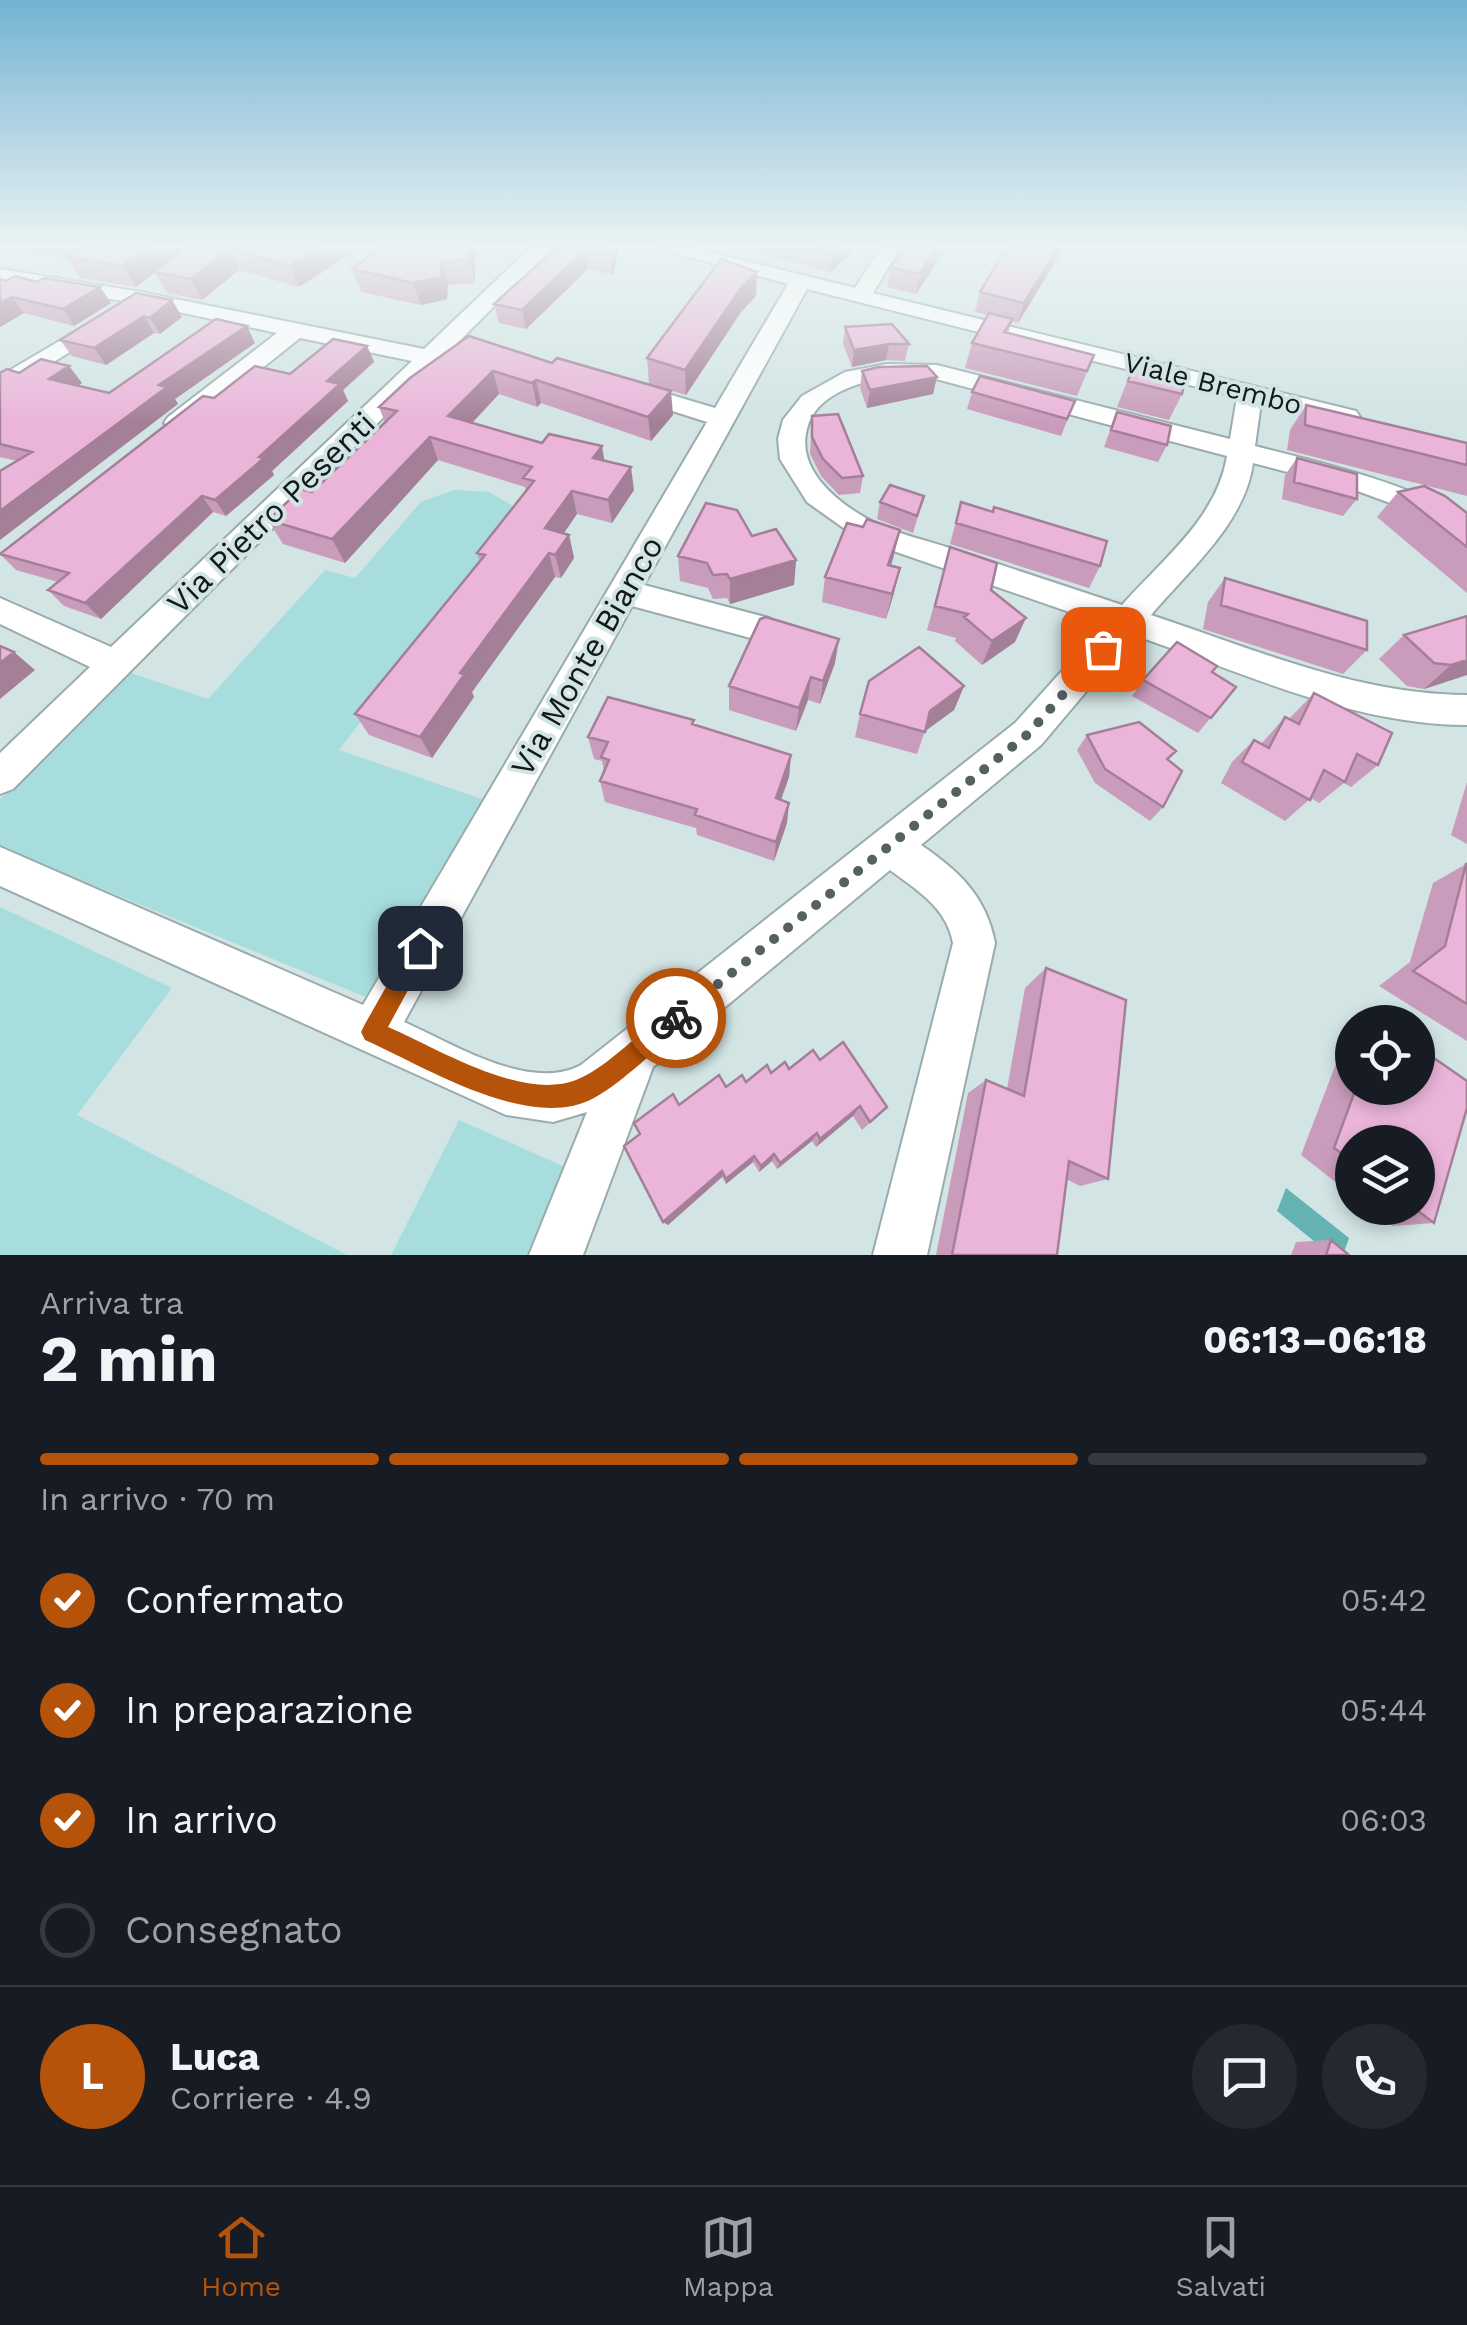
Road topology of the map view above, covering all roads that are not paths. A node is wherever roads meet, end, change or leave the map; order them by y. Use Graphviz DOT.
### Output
graph roads {
  1 [pos="127,307"];
  2 [pos="182,307"];
  3 [pos="492,307"];
  4 [pos="786,307"];
  5 [pos="912,307"];
  6 [pos="294,330"];
  7 [pos="431,358"];
  8 [pos="608,382"];
  9 [pos="0,387"];
  10 [pos="1250,392"];
  11 [pos="722,418"];
  12 [pos="1376,425"];
  13 [pos="155,440"];
  14 [pos="1242,450"];
  15 [pos="1467,531"];
  16 [pos="623,592"];
  17 [pos="0,610"];
  18 [pos="1128,621"];
  19 [pos="758,627"];
  20 [pos="116,664"];
  21 [pos="1467,710"];
  22 [pos="0,777"];
  23 [pos="890,846"];
  24 [pos="0,866"];
  25 [pos="373,1032"];
  26 [pos="636,1051"];
  27 [pos="556,1255"];
  28 [pos="900,1255"];
  1 -- 9 [label="street"];
  2 -- 6 [label="street"];
  3 -- 7 [label="street, Via Pietro Pesenti"];
  4 -- 11 [label="street, Via Monte Bianco"];
  5 -- 10 [label="street, Viale Brembo"];
  6 -- 7 [label="street"];
  6 -- 13 [label="street"];
  7 -- 20 [label="street, Via Pietro Pesenti"];
  8 -- 11 [label="street"];
  10 -- 12 [label="street, Viale Brembo"];
  10 -- 14 [label="street"];
  11 -- 16 [label="street, Via Monte Bianco"];
  14 -- 15 [label="street"];
  14 -- 18 [label="street"];
  14 -- 18 [label="street"];
  16 -- 19 [label="street"];
  16 -- 25 [label="street, Via Monte Bianco"];
  17 -- 20 [label="street"];
  18 -- 21 [label="street"];
  18 -- 23 [label="street"];
  20 -- 22 [label="street, Via Pietro Pesenti"];
  23 -- 26 [label="street"];
  23 -- 28 [label="street"];
  24 -- 25 [label="street"];
  25 -- 26 [label="street"];
  26 -- 27 [label="street"];
}
